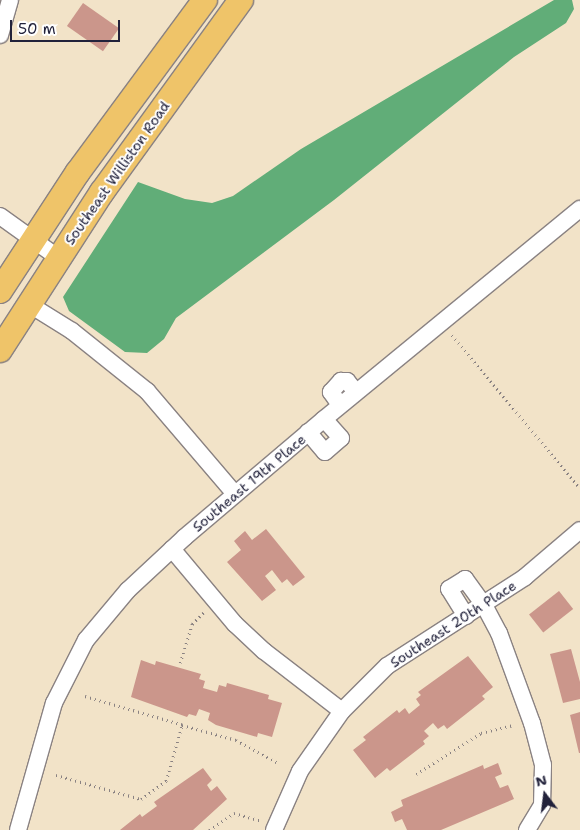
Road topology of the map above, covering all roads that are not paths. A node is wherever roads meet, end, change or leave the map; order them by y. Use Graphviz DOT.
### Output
graph roads {
  1 [pos="10,0"];
  2 [pos="205,0"];
  3 [pos="237,2"];
  4 [pos="0,35"];
  5 [pos="0,216"];
  6 [pos="577,218"];
  7 [pos="32,239"];
  8 [pos="57,257"];
  9 [pos="0,291"];
  10 [pos="27,304"];
  11 [pos="0,350"];
  12 [pos="324,419"];
  13 [pos="308,432"];
  14 [pos="235,494"];
  15 [pos="580,530"];
  16 [pos="172,549"];
  17 [pos="484,605"];
  18 [pos="466,616"];
  19 [pos="342,711"];
  20 [pos="271,827"];
  21 [pos="18,830"];
  22 [pos="527,830"];
  1 -- 4 [label="street"];
  2 -- 7 [label="highway"];
  3 -- 8 [label="highway, Southeast Williston Road"];
  5 -- 7 [label="street"];
  6 -- 12 [label="street, Southeast 19th Place"];
  7 -- 8 [label="street"];
  7 -- 9 [label="highway"];
  8 -- 10 [label="highway, Southeast Williston Road"];
  10 -- 11 [label="highway, Southeast Williston Road"];
  10 -- 14 [label="street"];
  12 -- 13 [label="street, Southeast 19th Place"];
  12 -- 13 [label="street"];
  13 -- 14 [label="street, Southeast 19th Place"];
  14 -- 16 [label="street, Southeast 19th Place"];
  15 -- 17 [label="street, Southeast 20th Place"];
  16 -- 19 [label="street"];
  16 -- 21 [label="street, Southeast 19th Place"];
  17 -- 18 [label="street, Southeast 20th Place"];
  17 -- 18 [label="street"];
  17 -- 22 [label="street"];
  18 -- 19 [label="street, Southeast 20th Place"];
  19 -- 20 [label="street, Southeast 20th Place"];
}
